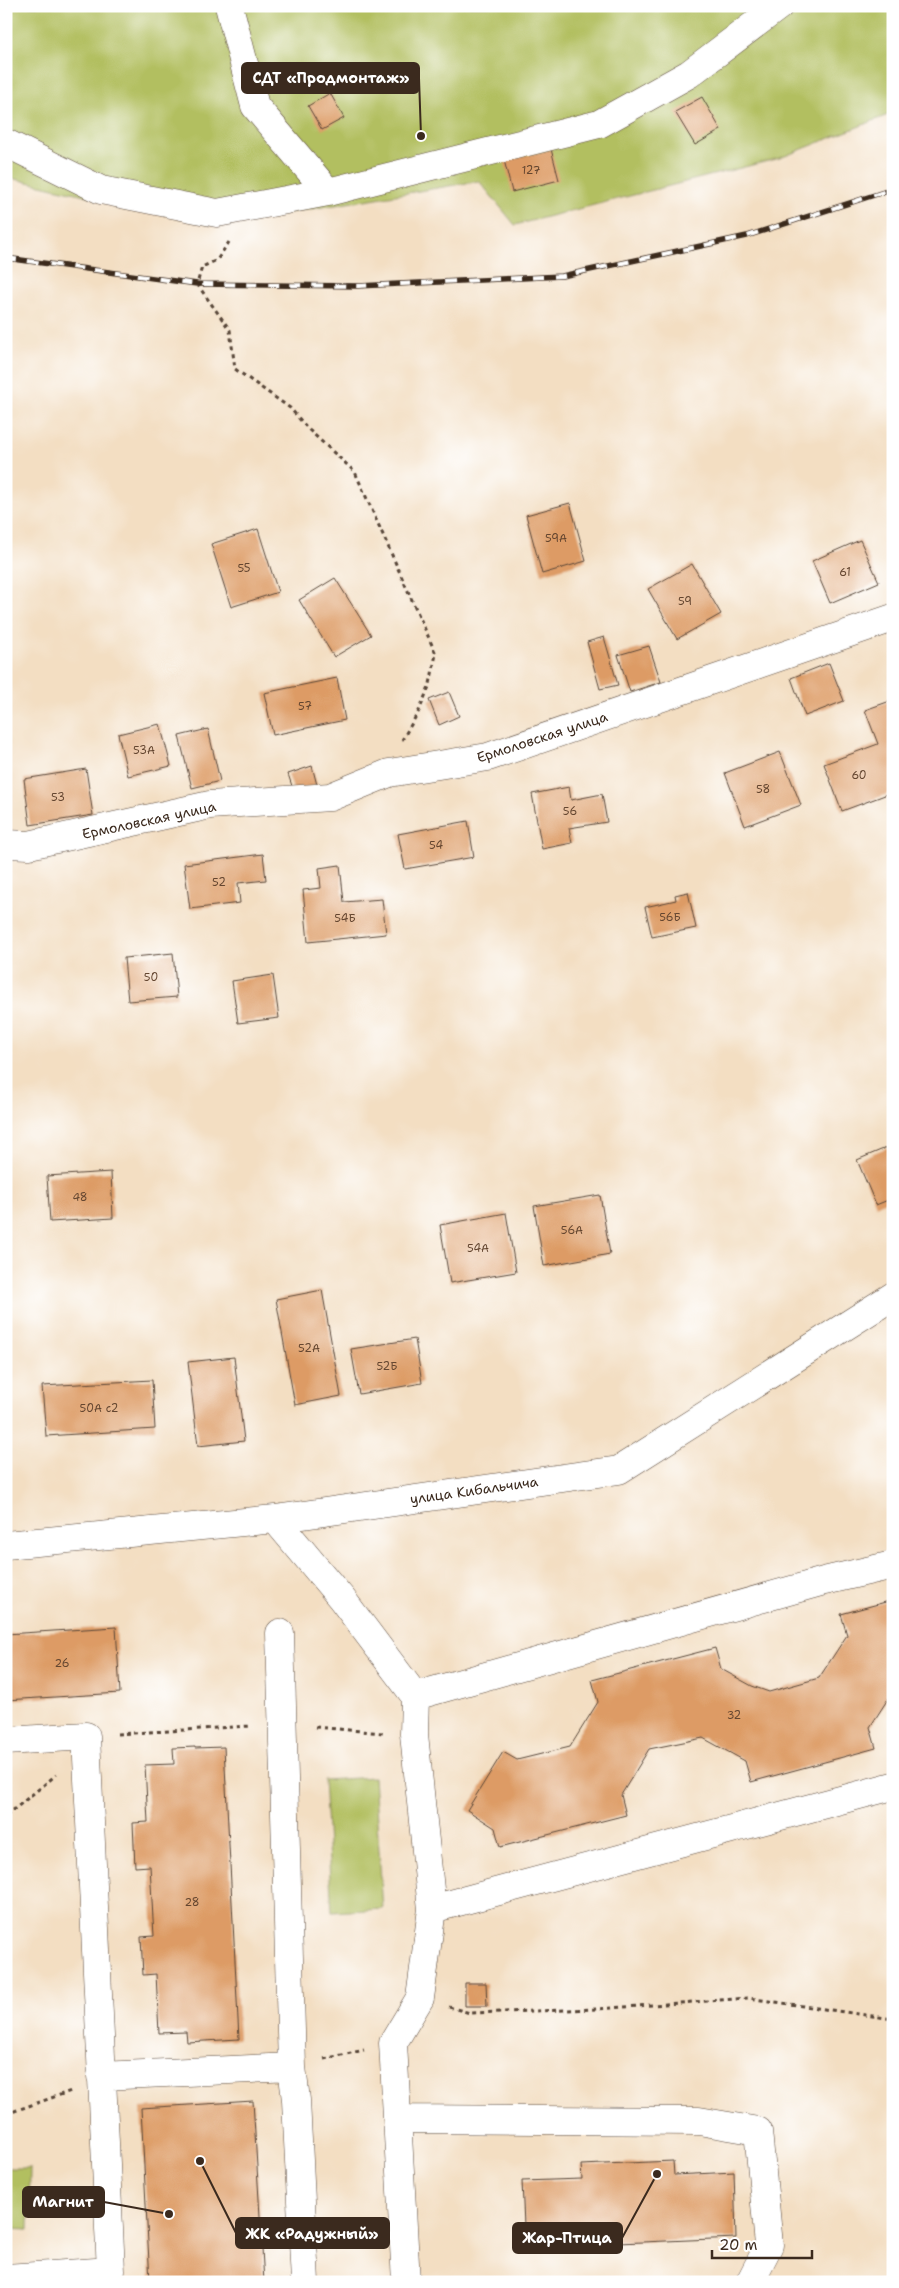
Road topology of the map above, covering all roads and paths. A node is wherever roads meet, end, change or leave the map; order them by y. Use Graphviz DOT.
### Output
graph roads {
  1 [pos="230,6"];
  2 [pos="779,6"];
  3 [pos="6,143"];
  4 [pos="328,192"];
  5 [pos="217,213"];
  6 [pos="893,618"];
  7 [pos="389,773"];
  8 [pos="6,844"];
  9 [pos="893,1296"];
  10 [pos="275,1519"];
  11 [pos="6,1545"];
  12 [pos="893,1565"];
  13 [pos="280,1633"];
  14 [pos="415,1696"];
  15 [pos="284,1724"];
  16 [pos="414,1734"];
  17 [pos="86,1736"];
  18 [pos="6,1741"];
  19 [pos="893,1786"];
  20 [pos="6,1816"];
  21 [pos="432,1909"];
  22 [pos="420,1998"];
  23 [pos="893,2019"];
  24 [pos="394,2043"];
  25 [pos="292,2067"];
  26 [pos="101,2081"];
  27 [pos="6,2114"];
  28 [pos="398,2119"];
  29 [pos="112,2277"];
  30 [pos="6,2278"];
  31 [pos="305,2282"];
  32 [pos="406,2282"];
  33 [pos="750,2282"];
  1 -- 4 [label="street"];
  2 -- 4 [label="street"];
  3 -- 5 [label="street"];
  4 -- 5 [label="street"];
  5 -- 7 [label="path"];
  6 -- 7 [label="street, Ермоловская улица"];
  7 -- 8 [label="street, Ермоловская улица"];
  9 -- 10 [label="street, улица Кибальчича"];
  10 -- 11 [label="street, улица Кибальчича"];
  10 -- 14 [label="street"];
  12 -- 14 [label="street"];
  13 -- 15 [label="street"];
  14 -- 16 [label="street"];
  15 -- 16 [label="path"];
  15 -- 17 [label="path"];
  15 -- 25 [label="street"];
  16 -- 21 [label="street"];
  17 -- 18 [label="street"];
  17 -- 20 [label="path"];
  17 -- 26 [label="street"];
  19 -- 21 [label="street"];
  21 -- 22 [label="street"];
  22 -- 23 [label="path"];
  22 -- 24 [label="street"];
  24 -- 25 [label="path"];
  24 -- 28 [label="street"];
  25 -- 26 [label="street"];
  25 -- 31 [label="street"];
  26 -- 27 [label="path"];
  26 -- 29 [label="street"];
  28 -- 32 [label="street"];
  28 -- 33 [label="street"];
  29 -- 30 [label="street"];
}
